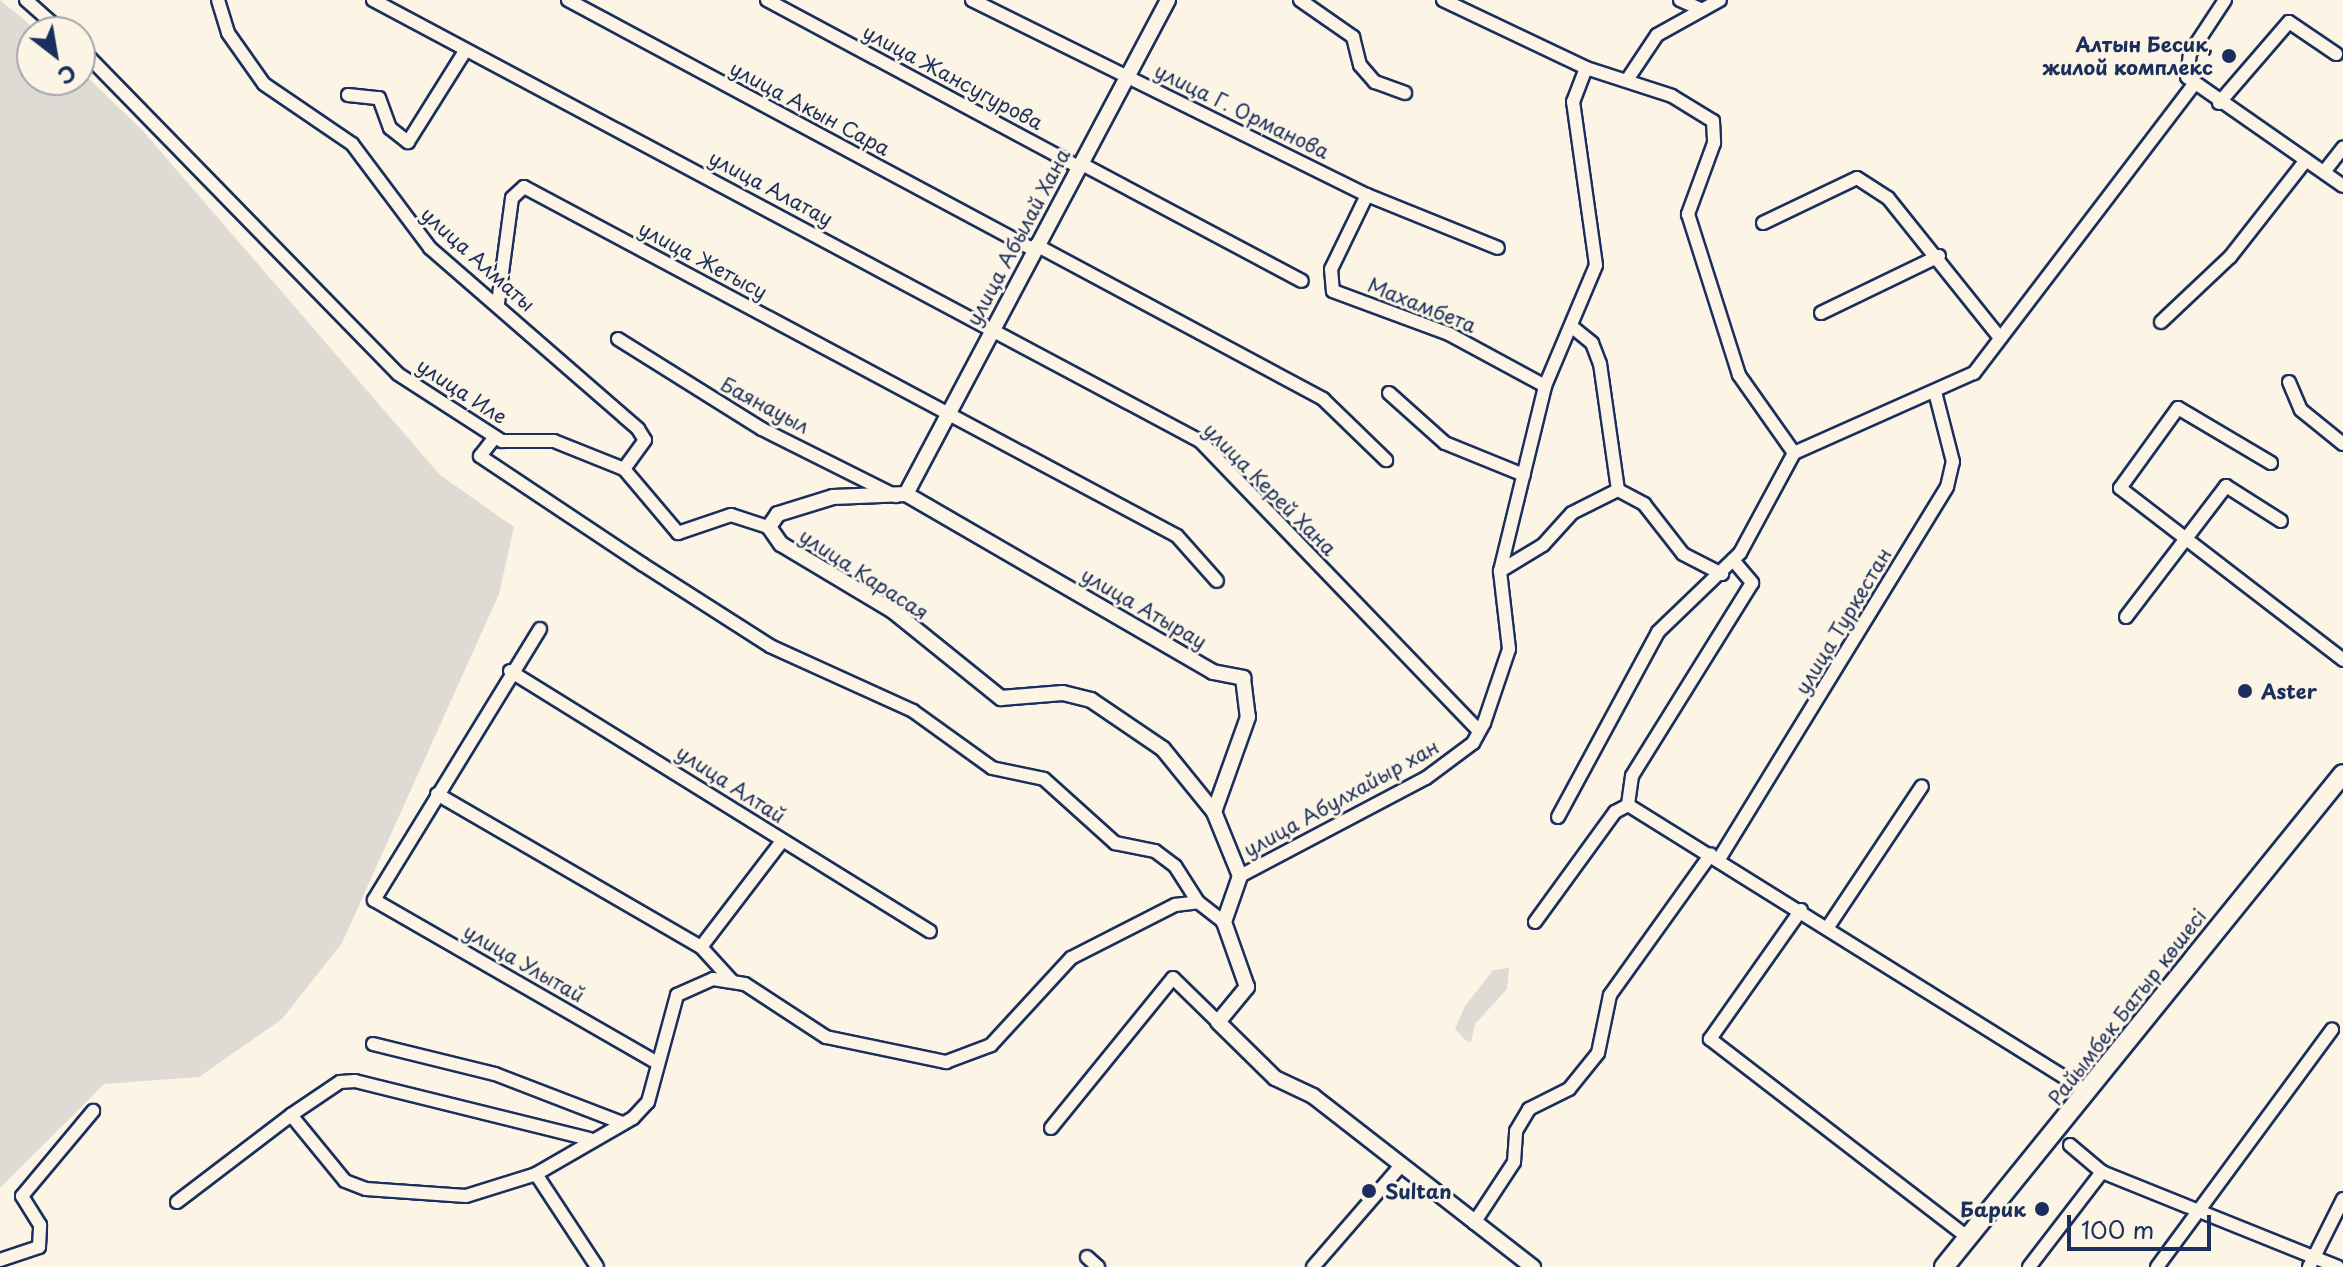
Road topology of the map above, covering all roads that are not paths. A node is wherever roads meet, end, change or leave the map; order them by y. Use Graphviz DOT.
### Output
graph roads {
  1 [pos="26,0"];
  2 [pos="218,0"];
  3 [pos="373,0"];
  4 [pos="568,0"];
  5 [pos="767,0"];
  6 [pos="972,0"];
  7 [pos="1168,0"];
  8 [pos="1300,0"];
  9 [pos="1443,0"];
  10 [pos="1680,0"];
  11 [pos="1720,0"];
  12 [pos="2225,0"];
  13 [pos="1702,10"];
  14 [pos="44,16"];
  15 [pos="465,51"];
  16 [pos="2336,54"];
  17 [pos="96,64"];
  18 [pos="1586,68"];
  19 [pos="1124,75"];
  20 [pos="1627,80"];
  21 [pos="2193,86"];
  22 [pos="1405,93"];
  23 [pos="348,95"];
  24 [pos="2219,103"];
  25 [pos="2343,148"];
  26 [pos="2306,160"];
  27 [pos="1079,165"];
  28 [pos="2324,172"];
  29 [pos="2343,186"];
  30 [pos="1367,195"];
  31 [pos="1763,223"];
  32 [pos="1035,247"];
  33 [pos="1498,248"];
  34 [pos="1939,256"];
  35 [pos="1302,281"];
  36 [pos="498,303"];
  37 [pos="1821,313"];
  38 [pos="2161,322"];
  39 [pos="1572,327"];
  40 [pos="992,328"];
  41 [pos="2000,338"];
  42 [pos="618,339"];
  43 [pos="2289,382"];
  44 [pos="1545,386"];
  45 [pos="1935,392"];
  46 [pos="1389,393"];
  47 [pos="946,413"];
  48 [pos="495,437"];
  49 [pos="2343,444"];
  50 [pos="1794,453"];
  51 [pos="1386,460"];
  52 [pos="2271,463"];
  53 [pos="624,469"];
  54 [pos="1524,475"];
  55 [pos="1618,490"];
  56 [pos="902,496"];
  57 [pos="2281,521"];
  58 [pos="769,527"];
  59 [pos="2185,541"];
  60 [pos="1733,560"];
  61 [pos="1500,571"];
  62 [pos="1722,574"];
  63 [pos="1217,581"];
  64 [pos="2126,617"];
  65 [pos="540,629"];
  66 [pos="2343,660"];
  67 [pos="510,671"];
  68 [pos="1479,731"];
  69 [pos="2343,774"];
  70 [pos="1922,786"];
  71 [pos="437,794"];
  72 [pos="1628,805"];
  73 [pos="1214,812"];
  74 [pos="1558,817"];
  75 [pos="782,841"];
  76 [pos="1715,856"];
  77 [pos="1240,876"];
  78 [pos="1198,902"];
  79 [pos="1801,910"];
  80 [pos="1224,922"];
  81 [pos="1535,922"];
  82 [pos="1828,927"];
  83 [pos="930,931"];
  84 [pos="701,947"];
  85 [pos="733,982"];
  86 [pos="1218,1022"];
  87 [pos="2332,1030"];
  88 [pos="373,1044"];
  89 [pos="654,1061"];
  90 [pos="2088,1092"];
  91 [pos="93,1111"];
  92 [pos="291,1115"];
  93 [pos="622,1123"];
  94 [pos="1051,1128"];
  95 [pos="590,1139"];
  96 [pos="2070,1145"];
  97 [pos="1398,1169"];
  98 [pos="2102,1172"];
  99 [pos="536,1174"];
  100 [pos="2343,1199"];
  101 [pos="177,1202"];
  102 [pos="2199,1208"];
  103 [pos="1474,1223"];
  104 [pos="1968,1238"];
  105 [pos="1087,1257"];
  106 [pos="0,1260"];
  107 [pos="2313,1262"];
  108 [pos="597,1267"];
  109 [pos="1098,1267"];
  110 [pos="1313,1267"];
  111 [pos="1533,1267"];
  112 [pos="1944,1267"];
  113 [pos="2029,1267"];
  114 [pos="2157,1267"];
  115 [pos="2338,1267"];
  1 -- 14 [label="street"];
  2 -- 36 [label="street, улица Алматы"];
  3 -- 15 [label="street, улица Алатау"];
  4 -- 32 [label="street, улица Акын Сара"];
  5 -- 27 [label="street, улица Жансугурова"];
  6 -- 19 [label="street, улица Г. Орманова"];
  7 -- 19 [label="street, улица Абылай Хана"];
  8 -- 22 [label="street"];
  9 -- 18 [label="street"];
  10 -- 13 [label="street"];
  11 -- 13 [label="street"];
  12 -- 21 [label="street"];
  13 -- 20 [label="street"];
  15 -- 23 [label="street"];
  15 -- 40 [label="street, улица Алатау"];
  16 -- 24 [label="street"];
  17 -- 48 [label="street, улица Иле"];
  18 -- 20 [label="street"];
  18 -- 39 [label="street, улица Абулхайыр хан"];
  19 -- 27 [label="street, улица Абылай Хана"];
  19 -- 30 [label="street, улица Г. Орманова"];
  20 -- 50 [label="street"];
  21 -- 24 [label="street"];
  21 -- 41 [label="street"];
  24 -- 26 [label="street"];
  25 -- 28 [label="street"];
  26 -- 28 [label="street"];
  26 -- 38 [label="street"];
  27 -- 32 [label="street, улица Абылай Хана"];
  27 -- 35 [label="street, улица Жансугурова"];
  28 -- 29 [label="street"];
  30 -- 33 [label="street, улица Г. Орманова"];
  30 -- 44 [label="street, Махамбета"];
  31 -- 34 [label="street"];
  32 -- 40 [label="street, улица Абылай Хана"];
  32 -- 51 [label="street, улица Акын Сара"];
  34 -- 37 [label="street"];
  34 -- 41 [label="street"];
  36 -- 47 [label="street, улица Жетысу"];
  36 -- 53 [label="street, улица Алматы"];
  39 -- 44 [label="street, улица Абулхайыр хан"];
  39 -- 55 [label="street"];
  40 -- 47 [label="street, улица Абылай Хана"];
  40 -- 68 [label="street, улица Керей Хана"];
  41 -- 45 [label="street"];
  42 -- 56 [label="street, Баянауыл"];
  43 -- 49 [label="street"];
  44 -- 54 [label="street, улица Абулхайыр хан"];
  45 -- 50 [label="street"];
  45 -- 76 [label="street, улица Туркестан"];
  46 -- 54 [label="street"];
  47 -- 56 [label="street, улица Абылай Хана"];
  47 -- 63 [label="street"];
  48 -- 53 [label="street, улица Иле"];
  48 -- 78 [label="street"];
  50 -- 60 [label="street"];
  52 -- 59 [label="street"];
  53 -- 58 [label="street, улица Иле"];
  54 -- 61 [label="street, улица Абулхайыр хан"];
  55 -- 61 [label="street"];
  55 -- 62 [label="street"];
  56 -- 58 [label="street"];
  56 -- 73 [label="street, улица Атырау"];
  57 -- 59 [label="street"];
  58 -- 73 [label="street, улица Карасая"];
  59 -- 64 [label="street"];
  59 -- 66 [label="street"];
  60 -- 62 [label="street"];
  60 -- 72 [label="street"];
  61 -- 68 [label="street, улица Абулхайыр хан"];
  62 -- 74 [label="street"];
  65 -- 67 [label="street"];
  67 -- 71 [label="street"];
  67 -- 75 [label="street, улица Алтай"];
  68 -- 77 [label="street, улица Абулхайыр хан"];
  69 -- 90 [label="main road, Райымбек Батыр көшесі"];
  70 -- 82 [label="street"];
  71 -- 84 [label="street"];
  71 -- 89 [label="street, улица Улытай"];
  72 -- 76 [label="street"];
  72 -- 81 [label="street"];
  73 -- 77 [label="street, улица Карасая"];
  75 -- 83 [label="street, улица Алтай"];
  75 -- 84 [label="street"];
  76 -- 79 [label="street"];
  76 -- 103 [label="street, улица Туркестан"];
  77 -- 80 [label="street"];
  78 -- 80 [label="street"];
  78 -- 85 [label="street"];
  79 -- 82 [label="street"];
  79 -- 104 [label="street"];
  80 -- 86 [label="street"];
  82 -- 90 [label="street"];
  84 -- 85 [label="street"];
  85 -- 89 [label="street"];
  86 -- 94 [label="street"];
  86 -- 97 [label="street"];
  87 -- 102 [label="street"];
  88 -- 93 [label="street"];
  89 -- 93 [label="street"];
  90 -- 104 [label="main road, Райымбек Батыр көшесі"];
  91 -- 106 [label="street"];
  92 -- 95 [label="street"];
  92 -- 99 [label="street"];
  92 -- 101 [label="street"];
  93 -- 95 [label="street"];
  95 -- 99 [label="street"];
  96 -- 98 [label="street"];
  97 -- 103 [label="street"];
  97 -- 110 [label="street"];
  98 -- 102 [label="street"];
  98 -- 113 [label="street"];
  99 -- 108 [label="street"];
  100 -- 107 [label="street"];
  102 -- 107 [label="street"];
  102 -- 114 [label="street"];
  103 -- 111 [label="street"];
  104 -- 112 [label="main road, Райымбек Батыр көшесі"];
  105 -- 109 [label="street"];
  107 -- 115 [label="street"];
}
